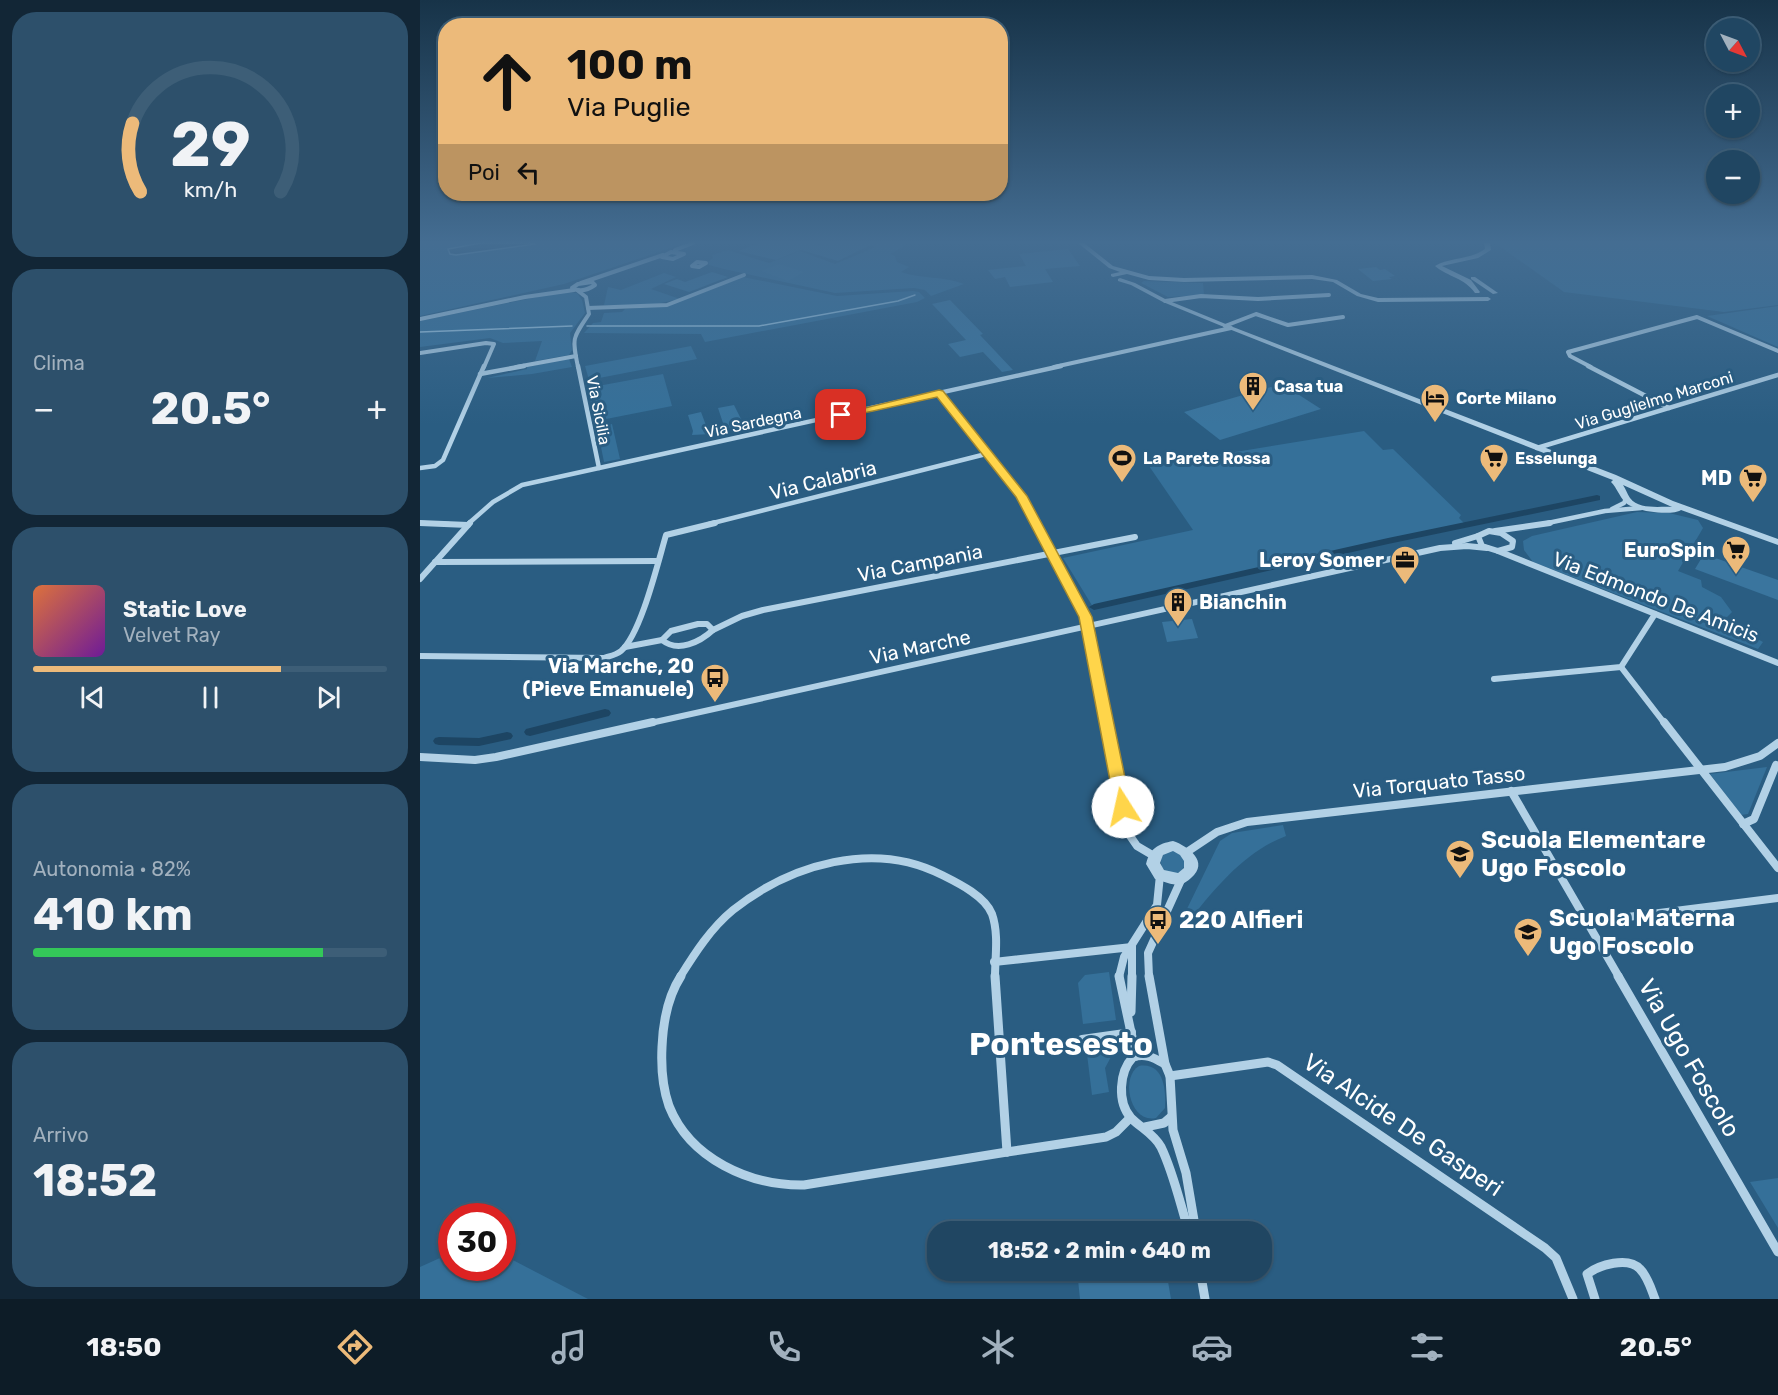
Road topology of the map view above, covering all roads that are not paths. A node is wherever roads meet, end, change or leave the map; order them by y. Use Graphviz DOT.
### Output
graph roads {
  1 [pos="493,304"];
  2 [pos="587,304"];
  3 [pos="671,304"];
  4 [pos="1171,304"];
  5 [pos="588,308"];
  6 [pos="1342,317"];
  7 [pos="420,319"];
  8 [pos="1228,327"];
  9 [pos="1778,351"];
  10 [pos="420,353"];
  11 [pos="576,356"];
  12 [pos="480,374"];
  13 [pos="1778,375"];
  14 [pos="939,393"];
  15 [pos="1669,408"];
  16 [pos="1537,448"];
  17 [pos="987,454"];
  18 [pos="420,468"];
  19 [pos="599,468"];
  20 [pos="1599,472"];
  21 [pos="1641,490"];
  22 [pos="1657,496"];
  23 [pos="1625,497"];
  24 [pos="1650,508"];
  25 [pos="1603,512"];
  26 [pos="420,524"];
  27 [pos="468,525"];
  28 [pos="1529,528"];
  29 [pos="1495,531"];
  30 [pos="1478,536"];
  31 [pos="1135,537"];
  32 [pos="1778,542"];
  33 [pos="1513,543"];
  34 [pos="1778,547"];
  35 [pos="1440,548"];
  36 [pos="1487,548"];
  37 [pos="1498,551"];
  38 [pos="1052,554"];
  39 [pos="657,561"];
  40 [pos="435,562"];
  41 [pos="1528,563"];
  42 [pos="420,579"];
  43 [pos="1654,614"];
  44 [pos="1088,626"];
  45 [pos="713,630"];
  46 [pos="662,640"];
  47 [pos="625,647"];
  48 [pos="420,656"];
  49 [pos="1776,661"];
  50 [pos="1621,667"];
  51 [pos="1494,679"];
  52 [pos="1778,742"];
  53 [pos="1764,754"];
  54 [pos="420,757"];
  55 [pos="1777,766"];
  56 [pos="1702,770"];
  57 [pos="1511,791"];
  58 [pos="1743,824"];
  59 [pos="1187,852"];
  60 [pos="1154,856"];
  61 [pos="1778,868"];
  62 [pos="1160,875"];
  63 [pos="1183,878"];
  64 [pos="1778,898"];
  65 [pos="1588,922"];
  66 [pos="1132,947"];
  67 [pos="994,962"];
  68 [pos="1132,1032"];
  69 [pos="1082,1039"];
  70 [pos="1136,1056"];
  71 [pos="1165,1064"];
  72 [pos="1170,1076"];
  73 [pos="1172,1116"];
  74 [pos="1130,1118"];
  75 [pos="1145,1127"];
  76 [pos="1007,1152"];
  77 [pos="1185,1221"];
  78 [pos="1195,1221"];
  79 [pos="1778,1252"];
  80 [pos="1202,1281"];
  81 [pos="1206,1299"];
  82 [pos="1573,1299"];
  83 [pos="1595,1299"];
  84 [pos="1655,1299"];
  1 -- 7 [label="street"];
  2 -- 5 [label="street"];
  3 -- 5 [label="street"];
  4 -- 8 [label="street"];
  5 -- 11 [label="street, Via Sicilia"];
  6 -- 8 [label="street, Via Sardegna"];
  8 -- 14 [label="street, Via Sardegna"];
  8 -- 16 [label="street"];
  9 -- 15 [label="street"];
  10 -- 12 [label="street"];
  11 -- 12 [label="street"];
  11 -- 19 [label="street, Via Sicilia"];
  12 -- 18 [label="street"];
  13 -- 15 [label="street, Via Guglielmo Marconi"];
  14 -- 17 [label="street"];
  14 -- 19 [label="street, Via Sardegna"];
  15 -- 16 [label="street, Via Guglielmo Marconi"];
  16 -- 20 [label="street"];
  17 -- 38 [label="street"];
  17 -- 39 [label="street, Via Calabria"];
  19 -- 27 [label="street, Via Sardegna"];
  20 -- 21 [label="street"];
  20 -- 23 [label="street"];
  21 -- 22 [label="street"];
  21 -- 23 [label="street"];
  22 -- 24 [label="street"];
  22 -- 32 [label="street"];
  23 -- 24 [label="street"];
  23 -- 25 [label="street"];
  24 -- 25 [label="street"];
  24 -- 34 [label="street"];
  25 -- 28 [label="street"];
  26 -- 27 [label="street"];
  27 -- 40 [label="street, Via Sardegna"];
  28 -- 29 [label="street"];
  28 -- 33 [label="street"];
  29 -- 30 [label="street"];
  29 -- 33 [label="street"];
  30 -- 35 [label="street"];
  30 -- 36 [label="street"];
  31 -- 38 [label="street, Via Campania"];
  33 -- 37 [label="street"];
  33 -- 41 [label="street, Via Edmondo De Amicis"];
  35 -- 36 [label="street, Via Edmondo De Amicis"];
  35 -- 44 [label="street, Via Marche"];
  36 -- 37 [label="street, Via Edmondo De Amicis"];
  37 -- 41 [label="street, Via Edmondo De Amicis"];
  38 -- 44 [label="street"];
  38 -- 45 [label="street, Via Campania"];
  39 -- 40 [label="street"];
  39 -- 47 [label="street"];
  40 -- 42 [label="street, Via Sardegna"];
  41 -- 43 [label="street, Via Edmondo De Amicis"];
  43 -- 49 [label="street, Via Edmondo De Amicis"];
  43 -- 50 [label="street"];
  44 -- 54 [label="street, Via Marche"];
  44 -- 60 [label="street"];
  45 -- 46 [label="street, Via Campania"];
  45 -- 46 [label="street, Via Campania"];
  46 -- 47 [label="street, Via Campania"];
  47 -- 48 [label="street, Via Campania"];
  50 -- 51 [label="street"];
  50 -- 56 [label="street"];
  52 -- 53 [label="street"];
  53 -- 55 [label="street"];
  53 -- 56 [label="street, Via Torquato Tasso"];
  55 -- 58 [label="street"];
  56 -- 57 [label="street, Via Torquato Tasso"];
  56 -- 58 [label="street"];
  57 -- 59 [label="street, Via Torquato Tasso"];
  57 -- 65 [label="street, Via Ugo Foscolo"];
  58 -- 61 [label="street"];
  59 -- 60 [label="street"];
  59 -- 63 [label="street"];
  60 -- 62 [label="street"];
  62 -- 63 [label="street"];
  62 -- 66 [label="street"];
  63 -- 71 [label="street"];
  64 -- 65 [label="street"];
  65 -- 79 [label="street, Via Ugo Foscolo"];
  66 -- 67 [label="street"];
  66 -- 68 [label="street"];
  67 -- 76 [label="street"];
  67 -- 76 [label="street"];
  68 -- 69 [label="street"];
  68 -- 70 [label="street"];
  70 -- 71 [label="street"];
  70 -- 74 [label="street"];
  71 -- 72 [label="street"];
  72 -- 73 [label="street"];
  72 -- 82 [label="street, Via Alcide De Gasperi"];
  73 -- 75 [label="street"];
  73 -- 78 [label="street"];
  74 -- 75 [label="street"];
  74 -- 76 [label="street"];
  75 -- 77 [label="street"];
  80 -- 81 [label="street"];
  83 -- 84 [label="street"];
}
